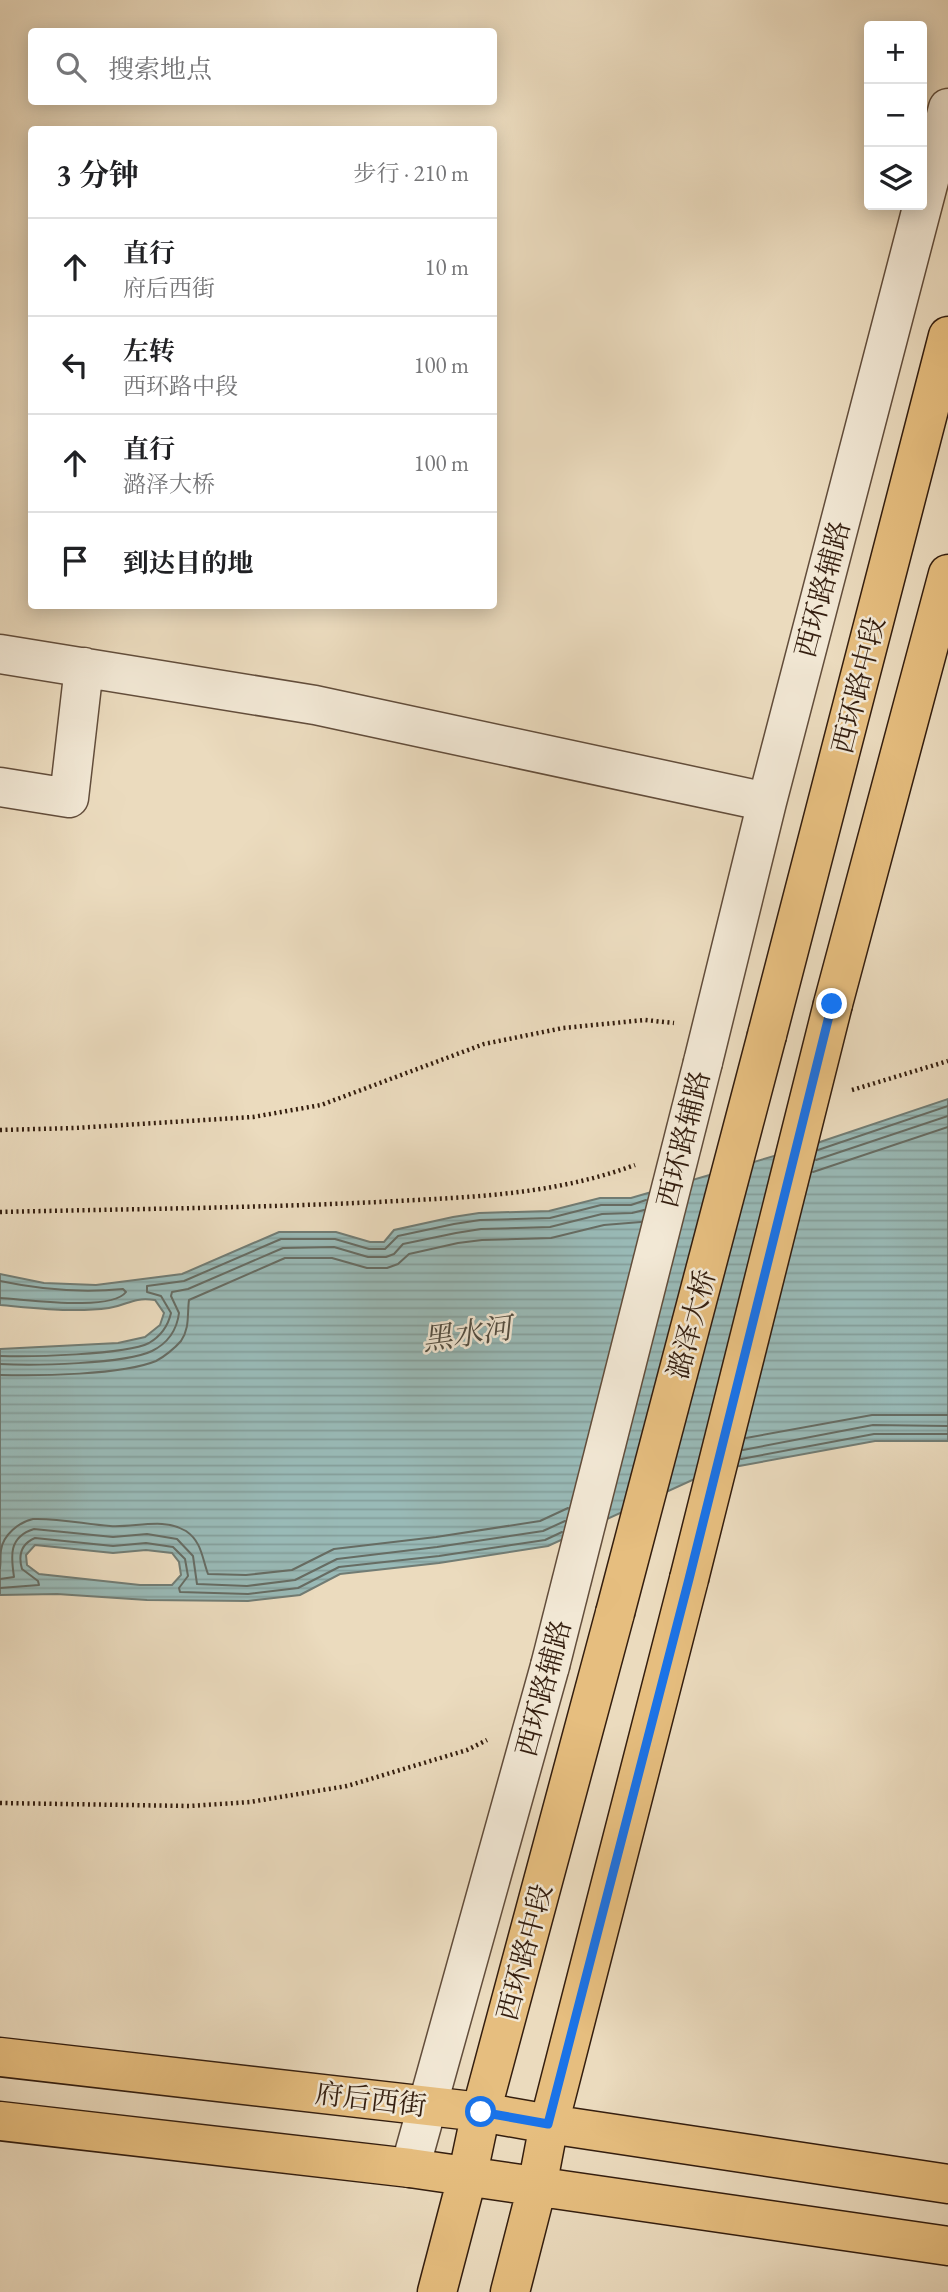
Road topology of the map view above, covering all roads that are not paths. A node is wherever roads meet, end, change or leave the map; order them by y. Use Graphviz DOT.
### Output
graph roads {
  1 [pos="948,108"];
  2 [pos="948,336"];
  3 [pos="948,574"];
  4 [pos="0,654"];
  5 [pos="84,667"];
  6 [pos="0,787"];
  7 [pos="767,802"];
  8 [pos="767,1035"];
  9 [pos="615,1613"];
  10 [pos="0,2057"];
  11 [pos="429,2106"];
  12 [pos="481,2112"];
  13 [pos="0,2121"];
  14 [pos="548,2124"];
  15 [pos="410,2168"];
  16 [pos="467,2178"];
  17 [pos="948,2184"];
  18 [pos="537,2187"];
  19 [pos="948,2246"];
  20 [pos="437,2292"];
  21 [pos="510,2292"];
  1 -- 7 [label="street, 西环路辅路"];
  2 -- 8 [label="main road, 西环路中段"];
  3 -- 14 [label="main road, 西环路中段, bridge"];
  4 -- 5 [label="street"];
  5 -- 6 [label="street"];
  5 -- 7 [label="street"];
  7 -- 11 [label="street, 西环路辅路, bridge"];
  8 -- 9 [label="main road, 潞泽大桥, bridge"];
  9 -- 12 [label="main road, 西环路中段"];
  10 -- 11 [label="main road, 府后西街"];
  11 -- 12 [label="main road, 府后西街"];
  11 -- 15 [label="street, 西环路辅路"];
  12 -- 14 [label="main road, 府后西街"];
  12 -- 16 [label="main road, 西环路中段"];
  13 -- 15 [label="main road"];
  14 -- 17 [label="main road, 府后西街"];
  14 -- 18 [label="main road"];
  15 -- 16 [label="main road"];
  16 -- 18 [label="main road"];
  16 -- 20 [label="main road, 西环路中段"];
  18 -- 19 [label="main road"];
  18 -- 21 [label="main road"];
}
